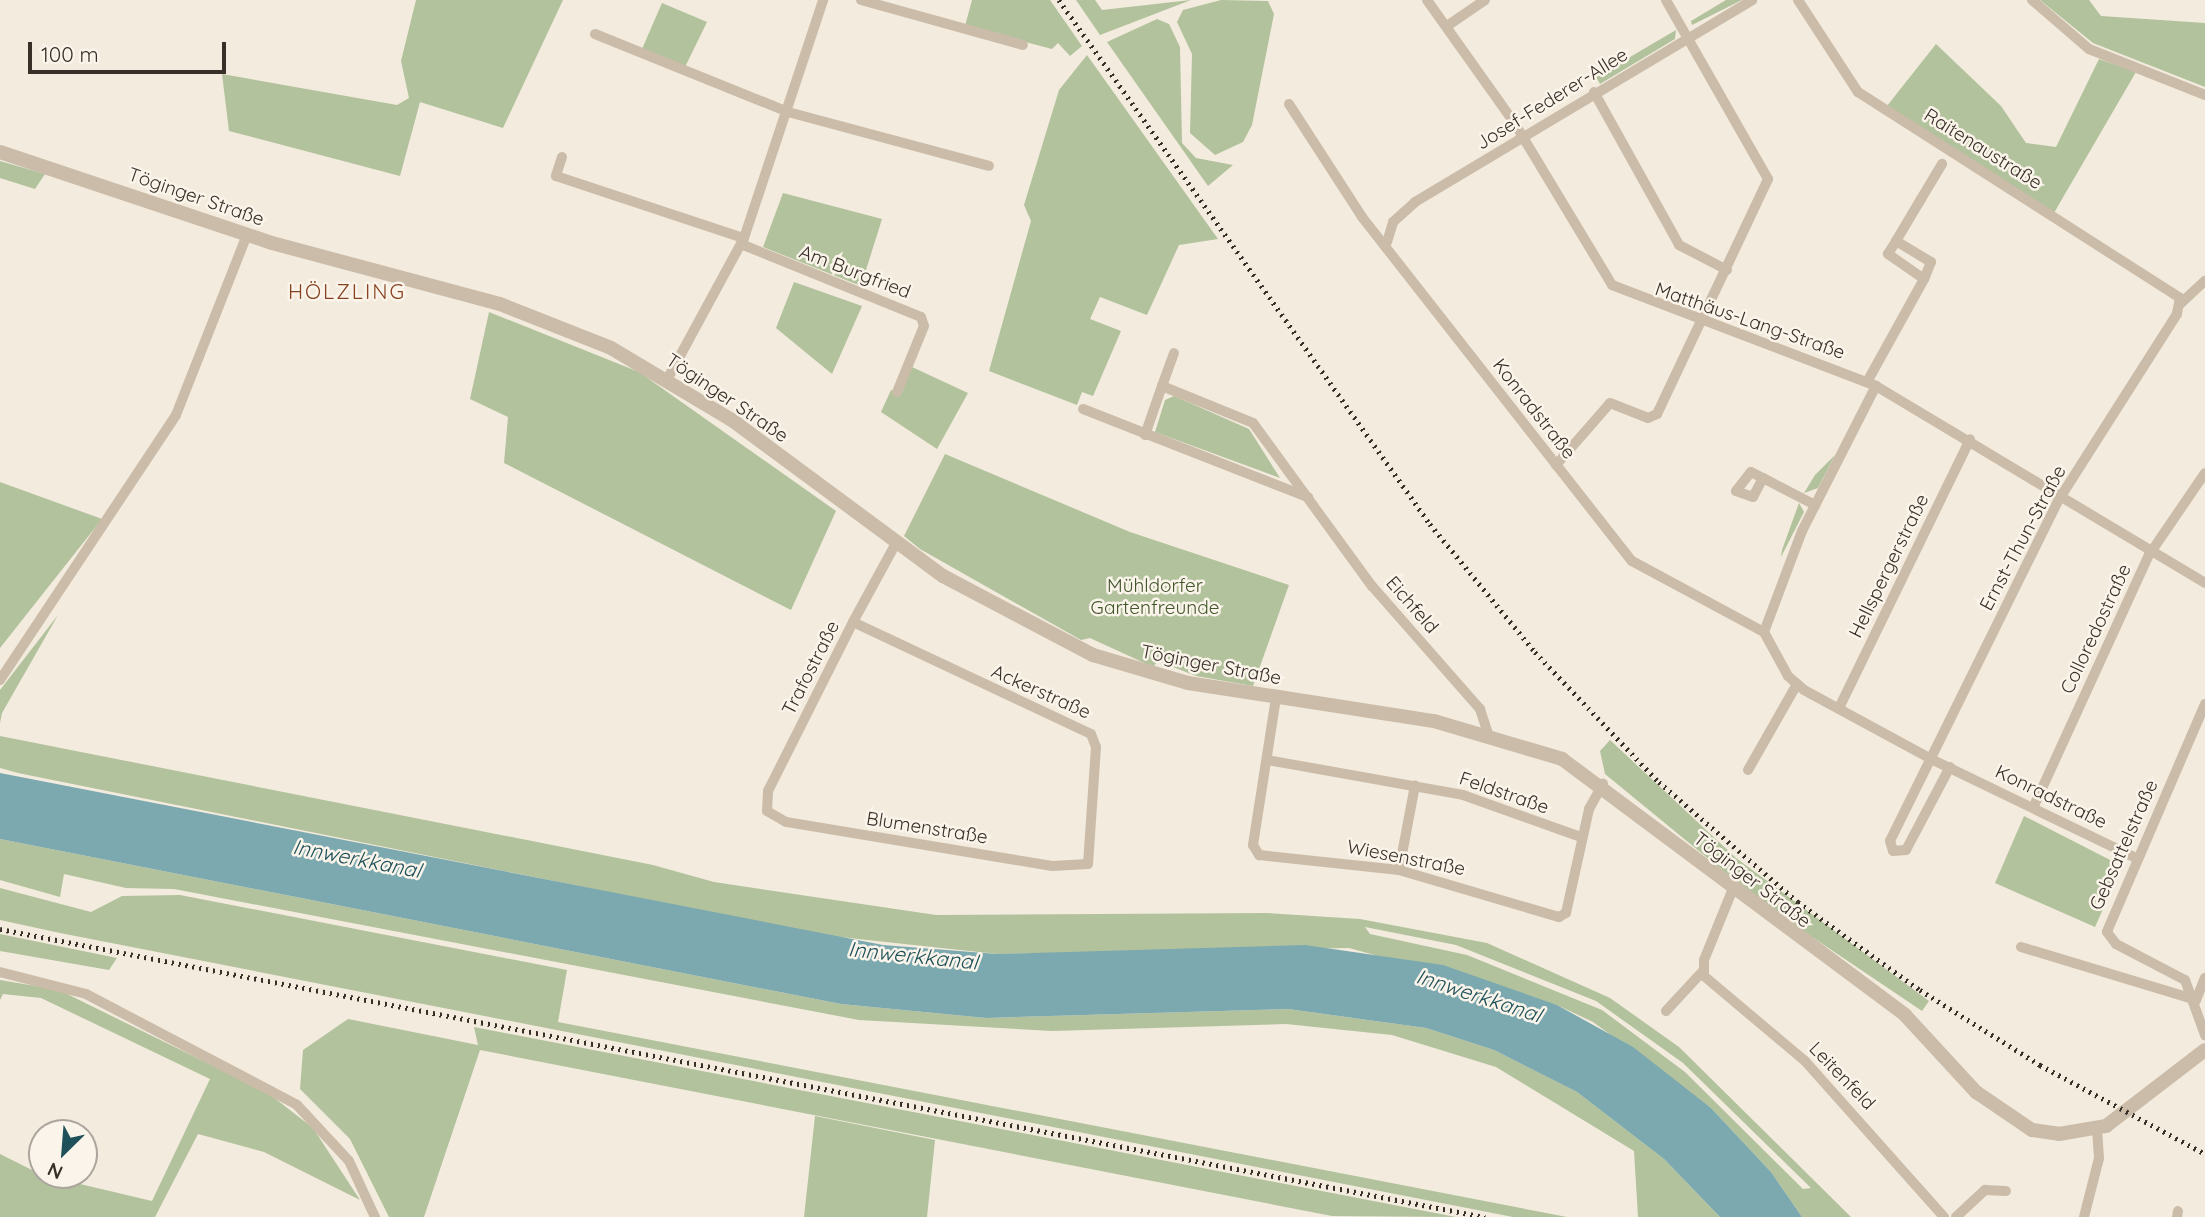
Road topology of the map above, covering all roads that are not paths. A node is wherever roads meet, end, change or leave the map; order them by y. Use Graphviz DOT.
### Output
graph roads {
  1 [pos="823,0"];
  2 [pos="861,0"];
  3 [pos="1427,0"];
  4 [pos="1485,0"];
  5 [pos="1666,0"];
  6 [pos="1752,0"];
  7 [pos="1798,0"];
  8 [pos="2032,0"];
  9 [pos="1447,26"];
  10 [pos="596,34"];
  11 [pos="1688,36"];
  12 [pos="1023,45"];
  13 [pos="1594,92"];
  14 [pos="2205,95"];
  15 [pos="1289,104"];
  16 [pos="788,112"];
  17 [pos="1523,138"];
  18 [pos="0,152"];
  19 [pos="562,157"];
  20 [pos="1942,164"];
  21 [pos="989,166"];
  22 [pos="247,235"];
  23 [pos="742,241"];
  24 [pos="1896,241"];
  25 [pos="1387,242"];
  26 [pos="1727,270"];
  27 [pos="1924,279"];
  28 [pos="2205,281"];
  29 [pos="2180,301"];
  30 [pos="1703,321"];
  31 [pos="1174,354"];
  32 [pos="668,378"];
  33 [pos="1871,384"];
  34 [pos="1162,386"];
  35 [pos="897,392"];
  36 [pos="1083,409"];
  37 [pos="1145,435"];
  38 [pos="1970,439"];
  39 [pos="1556,466"];
  40 [pos="2205,473"];
  41 [pos="1763,478"];
  42 [pos="1308,497"];
  43 [pos="2059,499"];
  44 [pos="1815,505"];
  45 [pos="896,543"];
  46 [pos="2150,555"];
  47 [pos="2205,583"];
  48 [pos="853,622"];
  49 [pos="1764,632"];
  50 [pos="0,680"];
  51 [pos="1797,684"];
  52 [pos="1276,698"];
  53 [pos="2205,704"];
  54 [pos="1839,708"];
  55 [pos="1488,734"];
  56 [pos="1931,759"];
  57 [pos="1267,761"];
  58 [pos="1950,767"];
  59 [pos="1748,770"];
  60 [pos="1603,784"];
  61 [pos="1415,785"];
  62 [pos="2033,808"];
  63 [pos="767,811"];
  64 [pos="1581,837"];
  65 [pos="2138,859"];
  66 [pos="1084,867"];
  67 [pos="1399,870"];
  68 [pos="1732,891"];
  69 [pos="2021,947"];
  70 [pos="0,972"];
  71 [pos="1702,972"];
  72 [pos="2205,978"];
  73 [pos="2196,1000"];
  74 [pos="1665,1011"];
  75 [pos="2205,1035"];
  76 [pos="2205,1050"];
  77 [pos="2097,1130"];
  78 [pos="2006,1191"];
  79 [pos="375,1217"];
  80 [pos="1944,1217"];
  81 [pos="1956,1217"];
  82 [pos="2084,1217"];
  1 -- 16 [label="street"];
  2 -- 12 [label="street"];
  3 -- 9 [label="street, Matthäus-Lang-Straße"];
  4 -- 9 [label="street"];
  5 -- 11 [label="street"];
  6 -- 11 [label="street, Josef-Federer-Allee"];
  7 -- 29 [label="street, Raitenaustraße"];
  8 -- 14 [label="street"];
  9 -- 17 [label="street, Matthäus-Lang-Straße"];
  10 -- 16 [label="street"];
  11 -- 13 [label="street, Josef-Federer-Allee"];
  11 -- 26 [label="street"];
  13 -- 17 [label="street, Josef-Federer-Allee"];
  13 -- 26 [label="street"];
  15 -- 25 [label="street, Konradstraße"];
  16 -- 21 [label="street"];
  16 -- 23 [label="street"];
  17 -- 25 [label="street, Josef-Federer-Allee"];
  17 -- 30 [label="street, Matthäus-Lang-Straße"];
  18 -- 22 [label="street, Töginger Straße"];
  19 -- 23 [label="street, Am Burgfried"];
  20 -- 24 [label="street"];
  22 -- 32 [label="street, Töginger Straße"];
  22 -- 50 [label="street"];
  23 -- 32 [label="street"];
  23 -- 35 [label="street, Am Burgfried"];
  24 -- 27 [label="street"];
  24 -- 27 [label="street"];
  25 -- 39 [label="street, Konradstraße"];
  26 -- 30 [label="street"];
  27 -- 33 [label="street"];
  28 -- 29 [label="street, Ernst-Thun-Straße"];
  29 -- 43 [label="street, Ernst-Thun-Straße"];
  30 -- 33 [label="street, Matthäus-Lang-Straße"];
  30 -- 39 [label="street"];
  31 -- 34 [label="street"];
  32 -- 45 [label="street, Töginger Straße"];
  33 -- 38 [label="street, Matthäus-Lang-Straße"];
  33 -- 44 [label="street"];
  34 -- 37 [label="street"];
  34 -- 42 [label="street, Eichfeld"];
  36 -- 37 [label="street"];
  37 -- 42 [label="street"];
  38 -- 43 [label="street, Matthäus-Lang-Straße"];
  38 -- 54 [label="street, Hellspergerstraße"];
  39 -- 49 [label="street, Konradstraße"];
  40 -- 46 [label="street, Colloredostraße"];
  41 -- 44 [label="street"];
  42 -- 55 [label="street, Eichfeld"];
  43 -- 46 [label="street, Matthäus-Lang-Straße"];
  43 -- 56 [label="street, Ernst-Thun-Straße"];
  44 -- 49 [label="street"];
  45 -- 48 [label="street, Trafostraße"];
  45 -- 52 [label="street, Töginger Straße"];
  46 -- 47 [label="street, Matthäus-Lang-Straße"];
  46 -- 62 [label="street, Colloredostraße"];
  48 -- 63 [label="street, Trafostraße"];
  48 -- 66 [label="street, Ackerstraße"];
  49 -- 51 [label="street, Konradstraße"];
  51 -- 54 [label="street, Konradstraße"];
  51 -- 59 [label="street"];
  52 -- 55 [label="street, Töginger Straße"];
  52 -- 57 [label="street, Wiesenstraße"];
  53 -- 65 [label="street, Gebsattelstraße"];
  54 -- 56 [label="street, Konradstraße"];
  55 -- 60 [label="street, Töginger Straße"];
  56 -- 58 [label="street, Konradstraße"];
  56 -- 58 [label="street"];
  57 -- 61 [label="street, Feldstraße"];
  57 -- 67 [label="street, Wiesenstraße"];
  58 -- 62 [label="street, Konradstraße"];
  60 -- 64 [label="street, Wiesenstraße"];
  60 -- 68 [label="street, Töginger Straße"];
  61 -- 64 [label="street, Feldstraße"];
  61 -- 67 [label="street"];
  62 -- 65 [label="street, Konradstraße"];
  63 -- 66 [label="street, Blumenstraße"];
  64 -- 67 [label="street, Wiesenstraße"];
  65 -- 73 [label="street, Gebsattelstraße"];
  68 -- 71 [label="street"];
  68 -- 77 [label="street, Töginger Straße"];
  69 -- 73 [label="street"];
  70 -- 79 [label="street"];
  71 -- 74 [label="street"];
  71 -- 80 [label="street, Leitenfeld"];
  72 -- 73 [label="street"];
  73 -- 75 [label="street"];
  76 -- 77 [label="street"];
  77 -- 82 [label="street"];
  78 -- 81 [label="street"];
}
